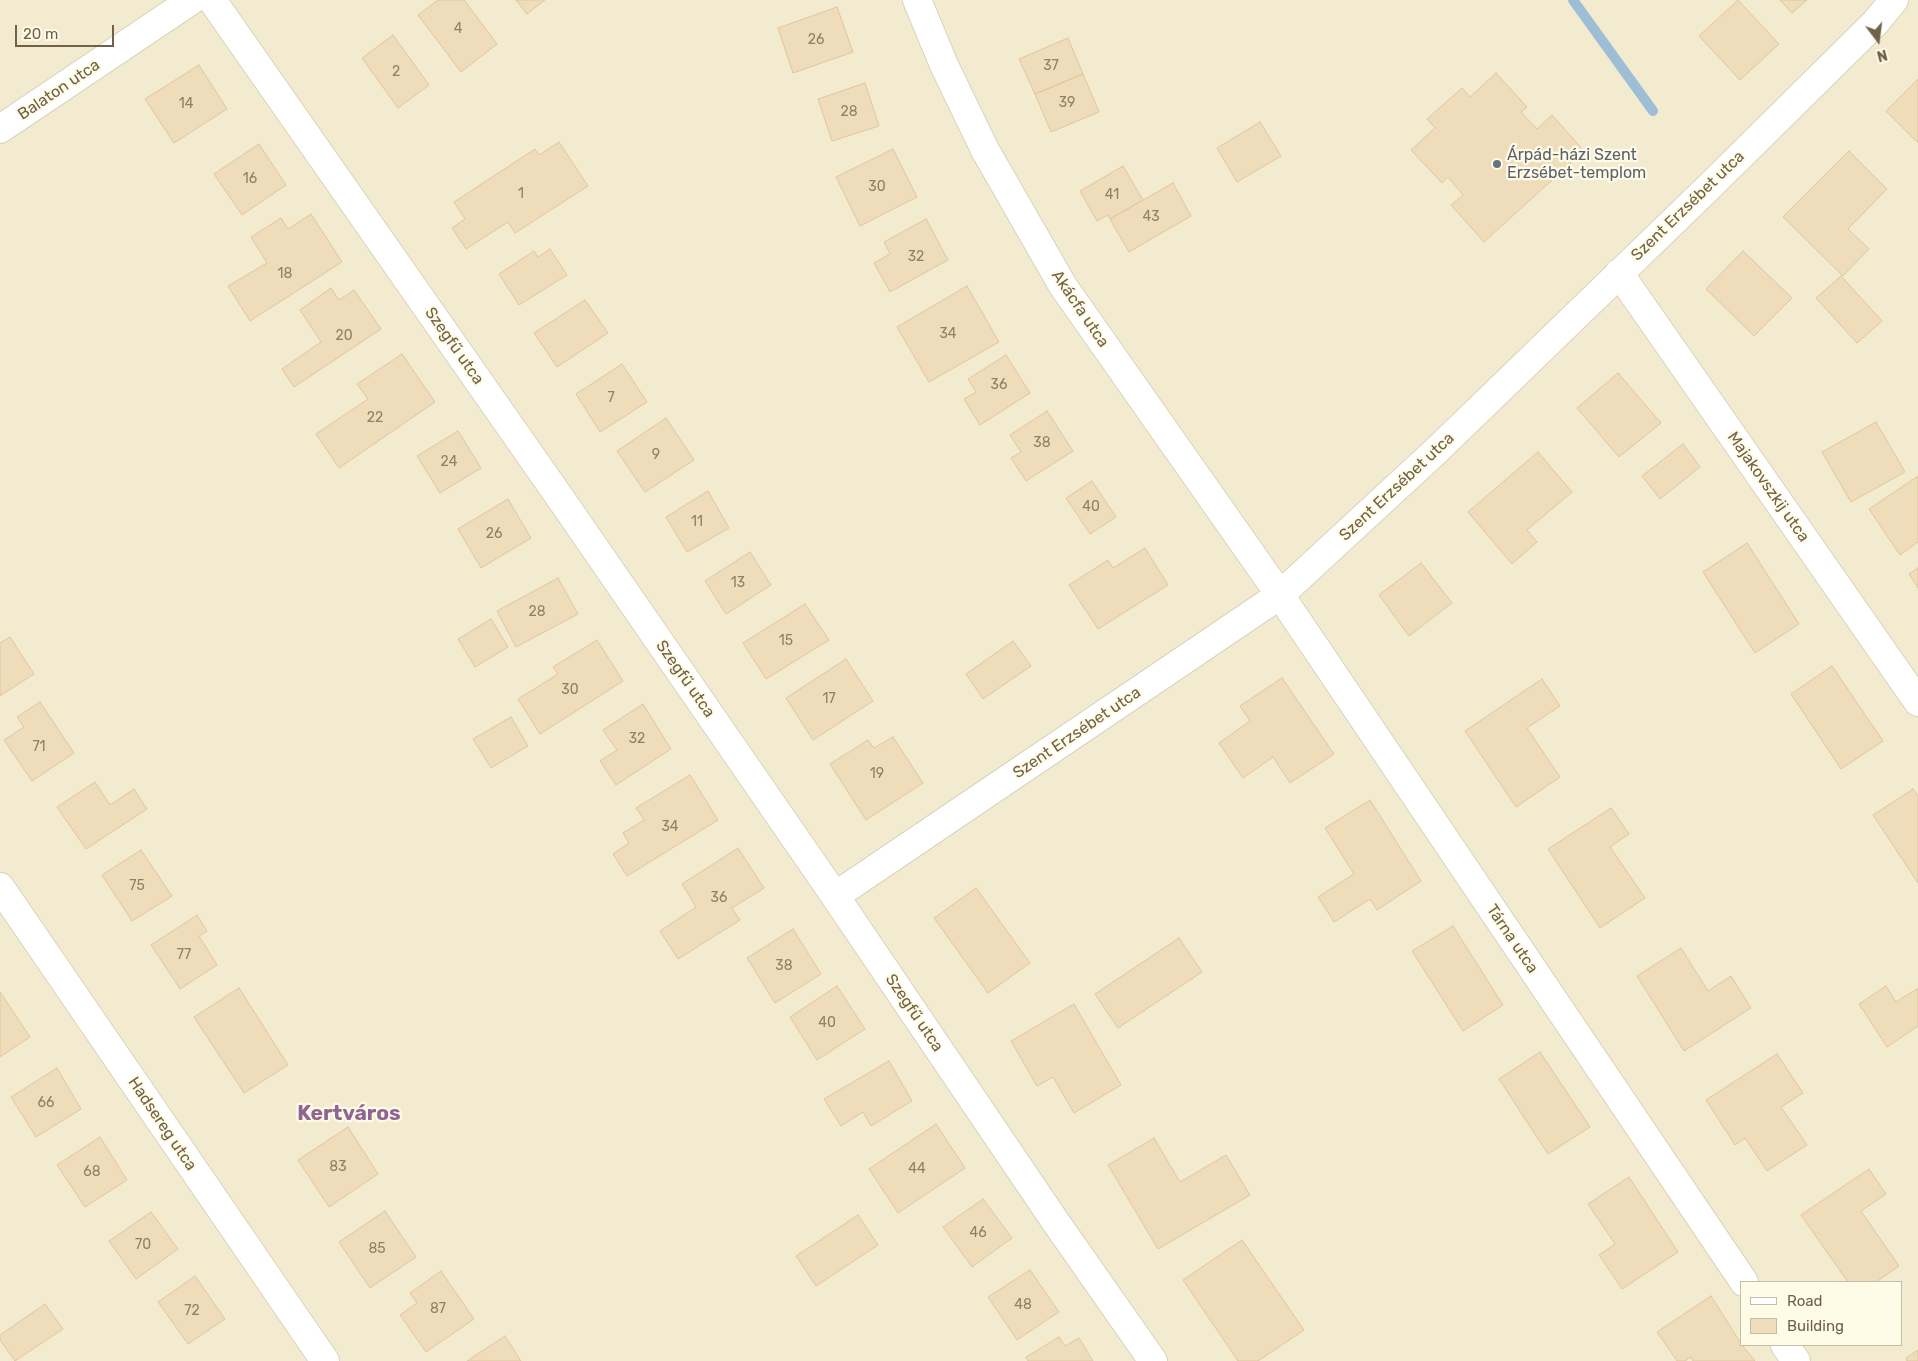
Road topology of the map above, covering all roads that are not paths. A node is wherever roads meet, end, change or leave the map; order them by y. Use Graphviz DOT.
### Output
graph roads {
  1 [pos="192,0"];
  2 [pos="212,0"];
  3 [pos="917,0"];
  4 [pos="1894,0"];
  5 [pos="0,129"];
  6 [pos="1619,273"];
  7 [pos="1280,595"];
  8 [pos="1918,702"];
  9 [pos="0,887"];
  10 [pos="835,896"];
  11 [pos="1743,1281"];
  12 [pos="1786,1346"];
  13 [pos="325,1361"];
  14 [pos="1153,1361"];
  15 [pos="1796,1361"];
  1 -- 5 [label="street, Balaton utca"];
  2 -- 10 [label="street, Szegfű utca"];
  3 -- 7 [label="street, Akácfa utca"];
  4 -- 6 [label="street, Szent Erzsébet utca"];
  6 -- 7 [label="street, Szent Erzsébet utca"];
  6 -- 8 [label="street, Majakovszkij utca"];
  7 -- 10 [label="street, Szent Erzsébet utca"];
  7 -- 11 [label="street, Tárna utca"];
  9 -- 13 [label="street, Hadsereg utca"];
  10 -- 14 [label="street, Szegfű utca"];
  12 -- 15 [label="street"];
}
